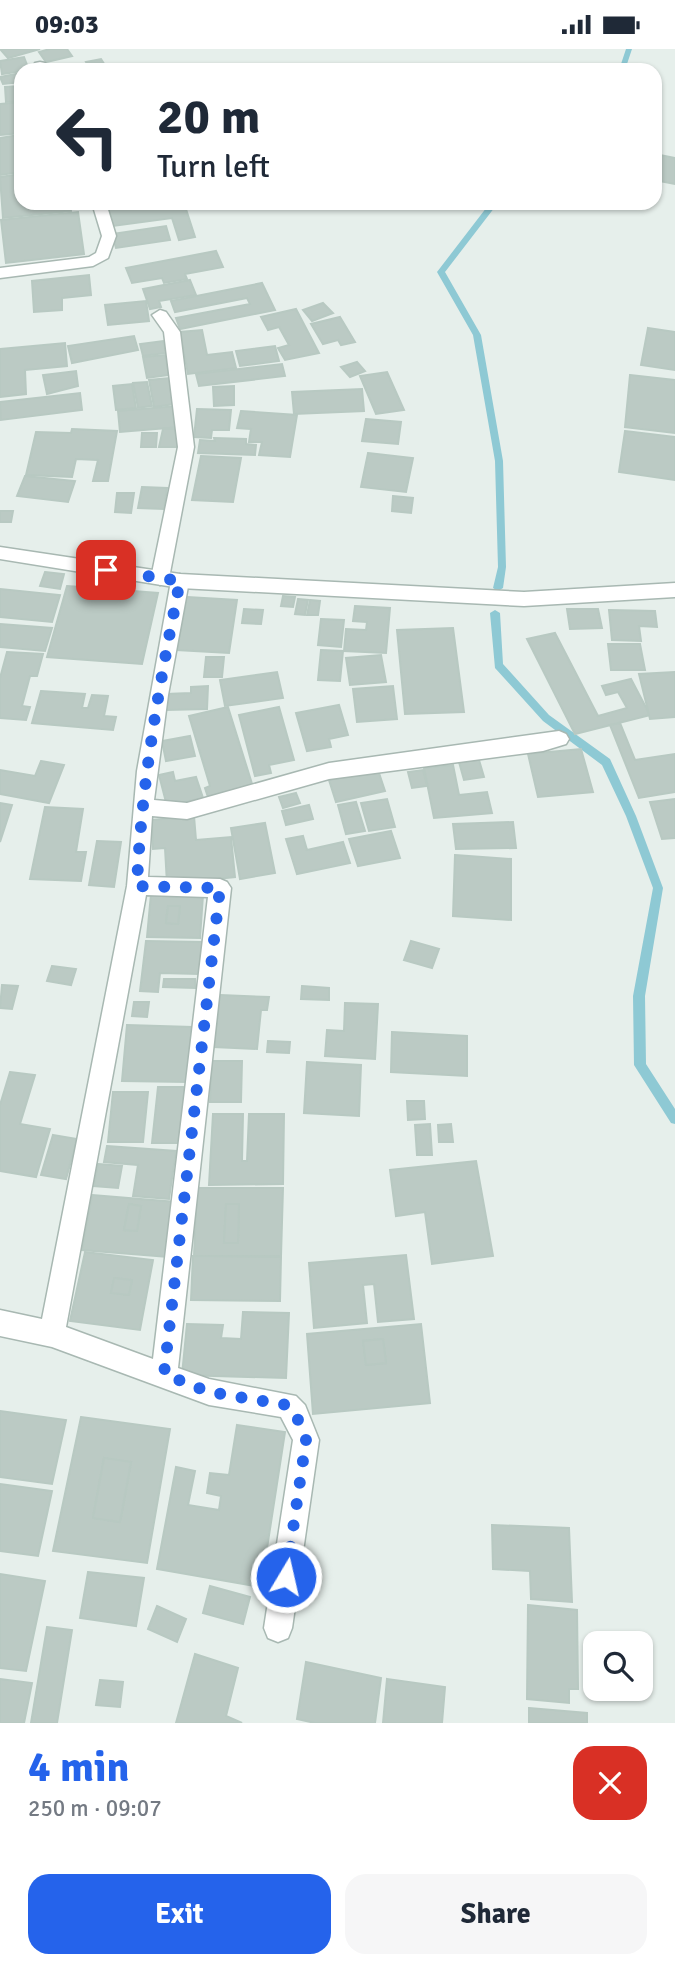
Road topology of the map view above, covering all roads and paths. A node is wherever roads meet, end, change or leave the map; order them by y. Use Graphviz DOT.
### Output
graph roads {
  1 [pos="101,210"];
  2 [pos="0,273"];
  3 [pos="160,315"];
  4 [pos="0,553"];
  5 [pos="170,580"];
  6 [pos="675,590"];
  7 [pos="559,739"];
  8 [pos="144,807"];
  9 [pos="137,886"];
  10 [pos="0,1323"];
  11 [pos="52,1334"];
  12 [pos="164,1374"];
  13 [pos="278,1628"];
  1 -- 2 [label="street"];
  3 -- 5 [label="street"];
  4 -- 5 [label="street"];
  5 -- 6 [label="street"];
  5 -- 8 [label="street"];
  7 -- 8 [label="street"];
  8 -- 9 [label="street"];
  9 -- 11 [label="street"];
  9 -- 12 [label="street"];
  10 -- 11 [label="street"];
  11 -- 12 [label="street"];
  12 -- 13 [label="street"];
}
